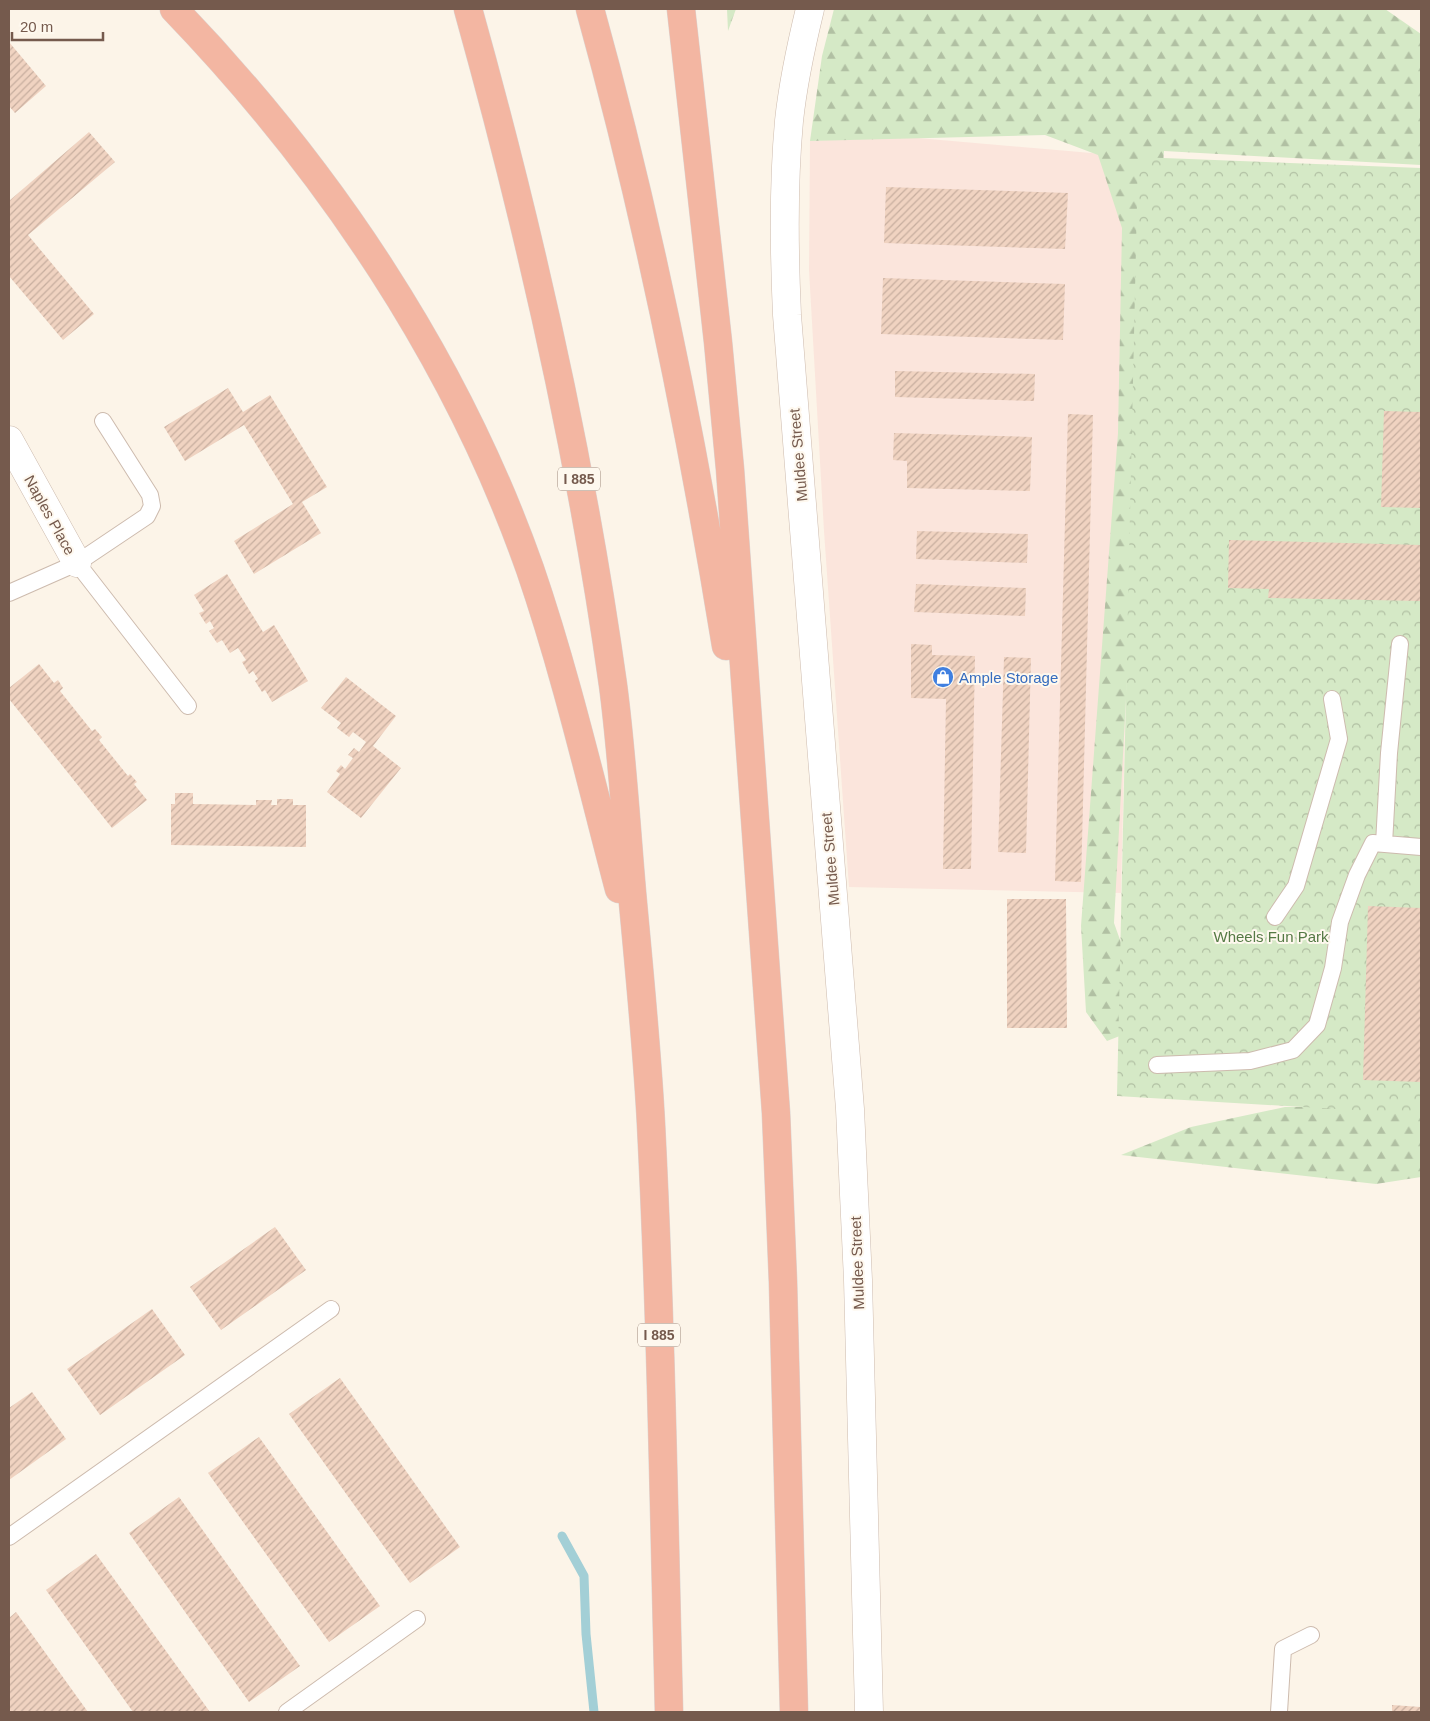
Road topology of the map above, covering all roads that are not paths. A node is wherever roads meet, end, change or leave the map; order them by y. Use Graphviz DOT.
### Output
graph roads {
  1 [pos="174,9"];
  2 [pos="468,9"];
  3 [pos="590,9"];
  4 [pos="681,9"];
  5 [pos="810,9"];
  6 [pos="103,421"];
  7 [pos="9,440"];
  8 [pos="77,563"];
  9 [pos="9,593"];
  10 [pos="1400,644"];
  11 [pos="1332,699"];
  12 [pos="188,706"];
  13 [pos="1384,844"];
  14 [pos="1421,847"];
  15 [pos="1275,917"];
  16 [pos="763,947"];
  17 [pos="638,959"];
  18 [pos="1157,1065"];
  19 [pos="331,1310"];
  20 [pos="9,1537"];
  21 [pos="417,1619"];
  22 [pos="1311,1635"];
  23 [pos="287,1712"];
  24 [pos="668,1712"];
  25 [pos="794,1712"];
  26 [pos="869,1712"];
  27 [pos="1279,1712"];
  1 -- 17 [label="highway"];
  2 -- 17 [label="highway, I 885"];
  3 -- 16 [label="highway"];
  4 -- 16 [label="highway"];
  5 -- 26 [label="street, Muldee Street"];
  6 -- 8 [label="lane"];
  7 -- 8 [label="street, Naples Place"];
  8 -- 9 [label="lane"];
  8 -- 12 [label="lane"];
  10 -- 13 [label="lane"];
  11 -- 15 [label="lane"];
  13 -- 14 [label="lane"];
  13 -- 18 [label="lane"];
  16 -- 25 [label="highway"];
  17 -- 24 [label="highway, I 885"];
  19 -- 20 [label="lane"];
  21 -- 23 [label="lane"];
  22 -- 27 [label="lane"];
}
